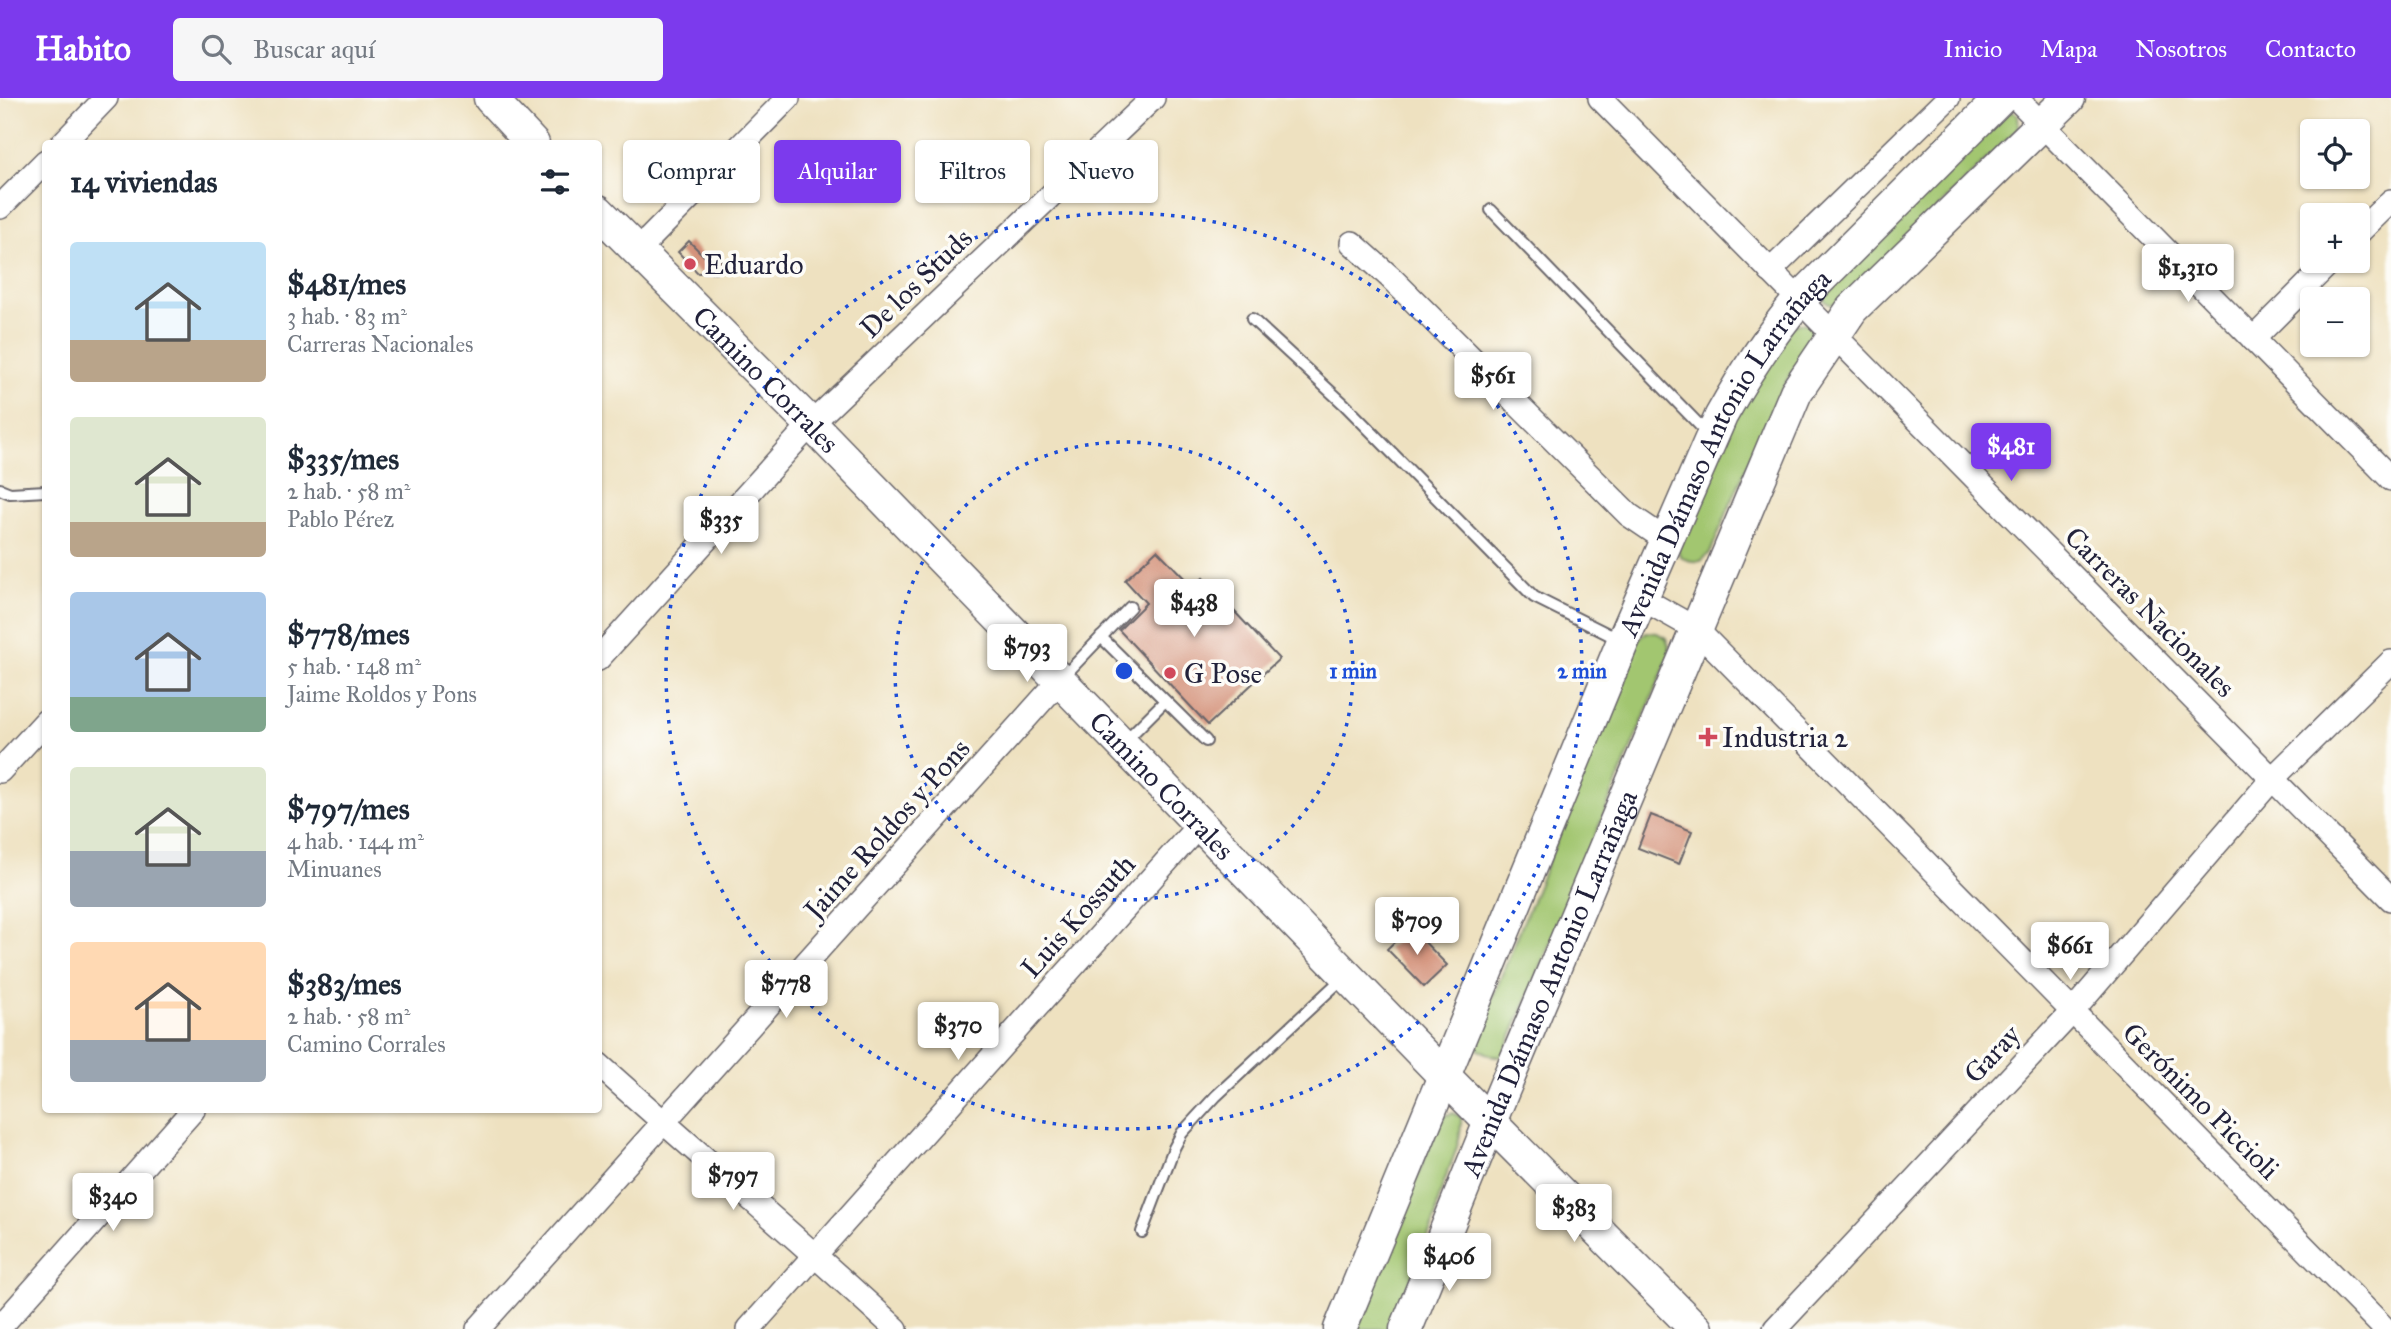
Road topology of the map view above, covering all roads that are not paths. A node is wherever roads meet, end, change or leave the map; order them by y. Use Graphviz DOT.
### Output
graph roads {
  1 [pos="106,98"];
  2 [pos="490,98"];
  3 [pos="788,98"];
  4 [pos="1153,98"];
  5 [pos="1600,98"];
  6 [pos="1948,98"];
  7 [pos="2001,98"];
  8 [pos="2016,98"];
  9 [pos="2069,98"];
  10 [pos="2042,124"];
  11 [pos="66,140"];
  12 [pos="529,140"];
  13 [pos="42,164"];
  14 [pos="2391,201"];
  15 [pos="0,208"];
  16 [pos="1491,210"];
  17 [pos="602,215"];
  18 [pos="2370,221"];
  19 [pos="1352,243"];
  20 [pos="638,250"];
  21 [pos="1770,271"];
  22 [pos="2319,273"];
  23 [pos="1799,300"];
  24 [pos="1252,319"];
  25 [pos="1833,335"];
  26 [pos="2253,339"];
  27 [pos="811,424"];
  28 [pos="1712,438"];
  29 [pos="2391,479"];
  30 [pos="0,489"];
  31 [pos="42,491"];
  32 [pos="1666,540"];
  33 [pos="1641,598"];
  34 [pos="1130,607"];
  35 [pos="1696,629"];
  36 [pos="1101,637"];
  37 [pos="1623,641"];
  38 [pos="602,655"];
  39 [pos="2391,662"];
  40 [pos="1060,680"];
  41 [pos="1165,701"];
  42 [pos="42,725"];
  43 [pos="1206,741"];
  44 [pos="1123,744"];
  45 [pos="0,771"];
  46 [pos="2273,778"];
  47 [pos="1200,824"];
  48 [pos="2391,899"];
  49 [pos="1346,975"];
  50 [pos="2072,1012"];
  51 [pos="602,1068"];
  52 [pos="1444,1076"];
  53 [pos="190,1113"];
  54 [pos="1490,1122"];
  55 [pos="664,1124"];
  56 [pos="1142,1232"];
  57 [pos="816,1255"];
  58 [pos="0,1327"];
  59 [pos="478,1329"];
  60 [pos="750,1329"];
  61 [pos="896,1329"];
  62 [pos="1340,1329"];
  63 [pos="1406,1329"];
  64 [pos="1696,1329"];
  65 [pos="1775,1329"];
  66 [pos="2385,1329"];
  1 -- 11 [label="street"];
  2 -- 12 [label="street"];
  3 -- 20 [label="street"];
  4 -- 27 [label="street, De los Studs"];
  5 -- 21 [label="street, Carreras Nacionales"];
  6 -- 21 [label="street, Avenida Dámaso Antonio Larrañaga"];
  7 -- 23 [label="street, Avenida Dámaso Antonio Larrañaga"];
  8 -- 10 [label="street"];
  9 -- 10 [label="street, Avenida Dámaso Antonio Larrañaga"];
  10 -- 25 [label="street, Avenida Dámaso Antonio Larrañaga"];
  10 -- 26 [label="street"];
  13 -- 15 [label="street"];
  14 -- 18 [label="street"];
  16 -- 28 [label="lane"];
  17 -- 20 [label="street, Camino Corrales"];
  19 -- 32 [label="street"];
  20 -- 27 [label="street, Camino Corrales"];
  21 -- 23 [label="street, Carreras Nacionales"];
  22 -- 26 [label="street"];
  23 -- 25 [label="street, Carreras Nacionales"];
  23 -- 28 [label="street, Avenida Dámaso Antonio Larrañaga"];
  24 -- 37 [label="lane"];
  25 -- 35 [label="street, Avenida Dámaso Antonio Larrañaga"];
  25 -- 46 [label="street, Carreras Nacionales"];
  26 -- 29 [label="street"];
  27 -- 38 [label="street, De los Studs"];
  27 -- 40 [label="street, Camino Corrales"];
  28 -- 32 [label="street, Avenida Dámaso Antonio Larrañaga"];
  30 -- 31 [label="lane"];
  32 -- 33 [label="street, Avenida Dámaso Antonio Larrañaga"];
  33 -- 35 [label="street, Gerónimo Piccioli"];
  33 -- 37 [label="street, Avenida Dámaso Antonio Larrañaga"];
  34 -- 36 [label="lane"];
  35 -- 50 [label="street, Gerónimo Piccioli"];
  35 -- 54 [label="street, Avenida Dámaso Antonio Larrañaga"];
  36 -- 40 [label="lane"];
  36 -- 41 [label="lane"];
  37 -- 52 [label="street, Avenida Dámaso Antonio Larrañaga"];
  39 -- 46 [label="street, Garay"];
  40 -- 44 [label="street, Camino Corrales"];
  40 -- 55 [label="street, Jaime Roldos y Pons"];
  41 -- 43 [label="lane"];
  41 -- 44 [label="lane"];
  42 -- 45 [label="street"];
  44 -- 47 [label="street, Camino Corrales"];
  46 -- 48 [label="street, Carreras Nacionales"];
  46 -- 50 [label="street, Garay"];
  47 -- 49 [label="street, Camino Corrales"];
  47 -- 57 [label="street, Luis Kossuth"];
  49 -- 52 [label="street, Camino Corrales"];
  49 -- 56 [label="lane"];
  50 -- 65 [label="street, Garay"];
  50 -- 66 [label="street, Gerónimo Piccioli"];
  51 -- 55 [label="street"];
  52 -- 54 [label="street, Camino Corrales"];
  52 -- 62 [label="street, Avenida Dámaso Antonio Larrañaga"];
  53 -- 58 [label="street"];
  54 -- 63 [label="street, Avenida Dámaso Antonio Larrañaga"];
  54 -- 64 [label="street, Camino Corrales"];
  55 -- 57 [label="street"];
  55 -- 59 [label="street, Jaime Roldos y Pons"];
  57 -- 60 [label="street, Luis Kossuth"];
  57 -- 61 [label="street"];
}
